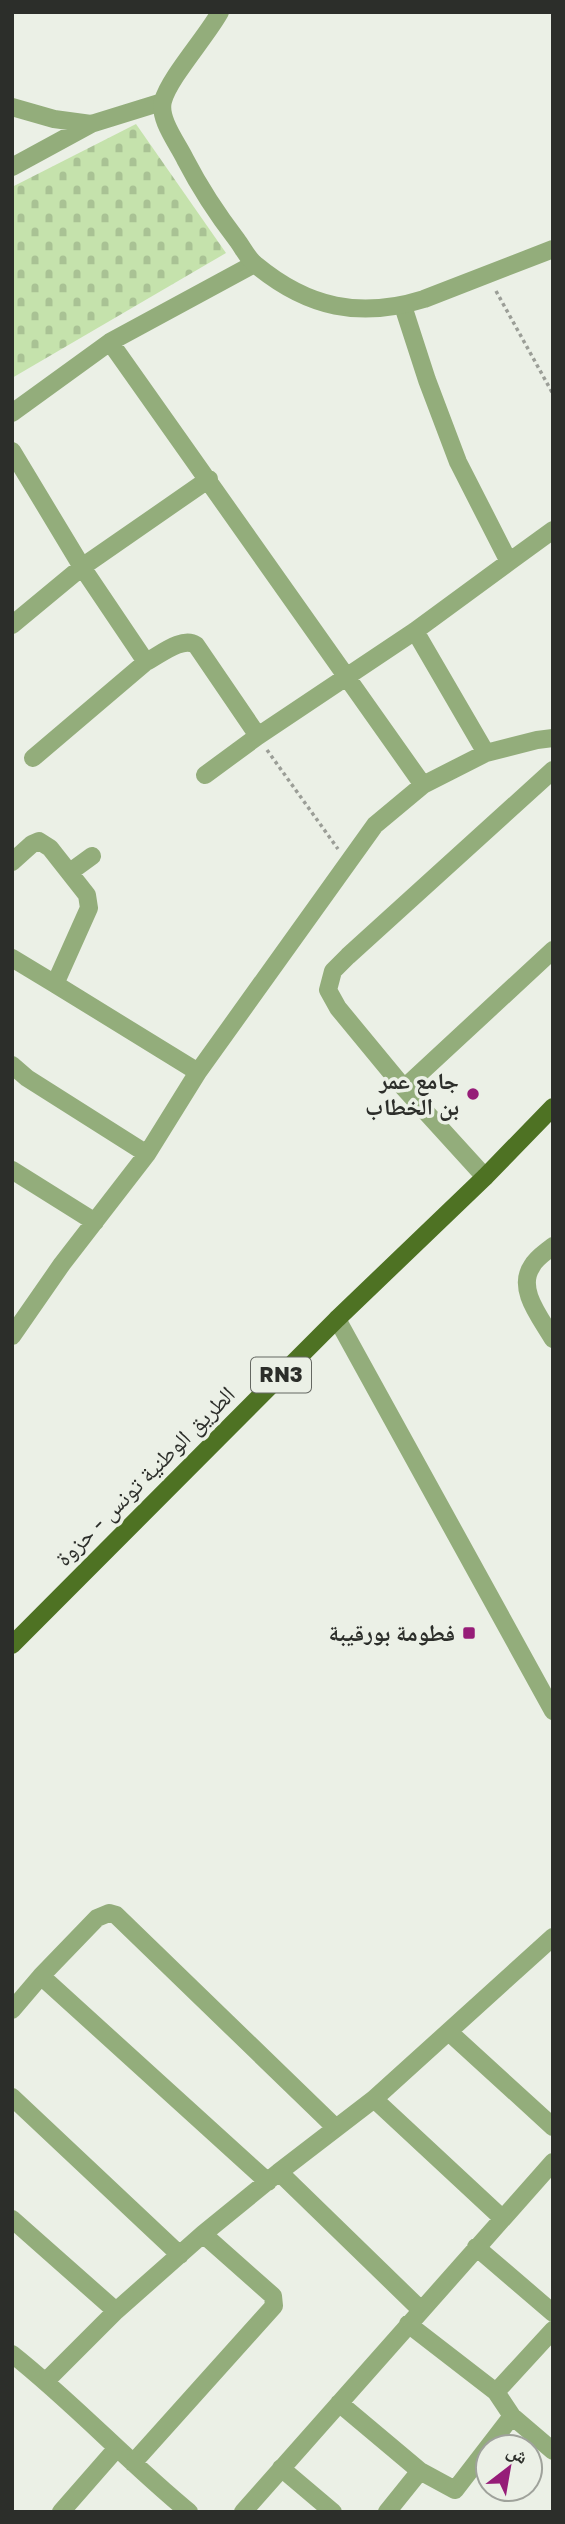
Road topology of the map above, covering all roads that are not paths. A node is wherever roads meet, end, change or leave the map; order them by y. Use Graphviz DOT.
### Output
graph roads {
  1 [pos="220,12"];
  2 [pos="162,102"];
  3 [pos="12,107"];
  4 [pos="90,124"];
  5 [pos="12,167"];
  6 [pos="553,249"];
  7 [pos="254,264"];
  8 [pos="403,306"];
  9 [pos="110,342"];
  10 [pos="12,413"];
  11 [pos="12,450"];
  12 [pos="209,479"];
  13 [pos="553,530"];
  14 [pos="509,562"];
  15 [pos="82,567"];
  16 [pos="12,625"];
  17 [pos="415,631"];
  18 [pos="146,662"];
  19 [pos="347,677"];
  20 [pos="258,736"];
  21 [pos="553,738"];
  22 [pos="486,753"];
  23 [pos="33,758"];
  24 [pos="553,770"];
  25 [pos="205,775"];
  26 [pos="423,785"];
  27 [pos="92,856"];
  28 [pos="12,862"];
  29 [pos="70,872"];
  30 [pos="553,950"];
  31 [pos="12,958"];
  32 [pos="55,984"];
  33 [pos="12,1065"];
  34 [pos="198,1072"];
  35 [pos="404,1088"];
  36 [pos="553,1107"];
  37 [pos="147,1154"];
  38 [pos="12,1170"];
  39 [pos="485,1177"];
  40 [pos="95,1222"];
  41 [pos="553,1246"];
  42 [pos="18,1317"];
  43 [pos="337,1319"];
  44 [pos="12,1336"];
  45 [pos="553,1339"];
  46 [pos="12,1645"];
  47 [pos="553,1711"];
  48 [pos="553,1937"];
  49 [pos="41,1976"];
  50 [pos="12,2010"];
  51 [pos="449,2032"];
  52 [pos="12,2097"];
  53 [pos="374,2099"];
  54 [pos="553,2127"];
  55 [pos="337,2128"];
  56 [pos="553,2162"];
  57 [pos="273,2177"];
  58 [pos="12,2218"];
  59 [pos="502,2218"];
  60 [pos="203,2234"];
  61 [pos="476,2247"];
  62 [pos="180,2255"];
  63 [pos="421,2310"];
  64 [pos="116,2311"];
  65 [pos="553,2313"];
  66 [pos="408,2324"];
  67 [pos="553,2330"];
  68 [pos="12,2354"];
  69 [pos="46,2381"];
  70 [pos="496,2392"];
  71 [pos="339,2403"];
  72 [pos="512,2416"];
  73 [pos="117,2448"];
  74 [pos="553,2451"];
  75 [pos="133,2463"];
  76 [pos="281,2468"];
  77 [pos="420,2471"];
  78 [pos="172,2498"];
  79 [pos="61,2512"];
  80 [pos="159,2512"];
  81 [pos="189,2512"];
  82 [pos="243,2512"];
  83 [pos="334,2512"];
  84 [pos="387,2512"];
  1 -- 2 [label="street"];
  2 -- 4 [label="street"];
  2 -- 7 [label="street"];
  3 -- 4 [label="street"];
  4 -- 5 [label="street"];
  6 -- 8 [label="street"];
  7 -- 8 [label="street"];
  7 -- 9 [label="street"];
  8 -- 14 [label="street"];
  9 -- 10 [label="street"];
  9 -- 12 [label="street"];
  11 -- 15 [label="street"];
  12 -- 15 [label="street"];
  12 -- 19 [label="street"];
  13 -- 14 [label="street"];
  14 -- 17 [label="street"];
  15 -- 16 [label="street"];
  15 -- 18 [label="street"];
  17 -- 19 [label="street"];
  17 -- 22 [label="street"];
  18 -- 20 [label="street"];
  18 -- 23 [label="street"];
  19 -- 20 [label="street"];
  19 -- 26 [label="street"];
  20 -- 25 [label="street"];
  21 -- 22 [label="street"];
  22 -- 26 [label="street"];
  24 -- 35 [label="street"];
  26 -- 34 [label="street"];
  27 -- 29 [label="street"];
  28 -- 29 [label="street"];
  29 -- 32 [label="street"];
  30 -- 35 [label="street"];
  31 -- 32 [label="street"];
  32 -- 34 [label="street"];
  33 -- 37 [label="street"];
  34 -- 37 [label="street"];
  35 -- 39 [label="street"];
  36 -- 39 [label="main road, الطريق الوطنية تونس - حزوة / RN3"];
  37 -- 40 [label="street"];
  38 -- 40 [label="street"];
  39 -- 43 [label="main road, الطريق الوطنية تونس - حزوة / RN3"];
  40 -- 42 [label="street"];
  41 -- 45 [label="street"];
  42 -- 44 [label="street"];
  43 -- 46 [label="main road, الطريق الوطنية تونس - حزوة / RN3"];
  43 -- 47 [label="street"];
  48 -- 51 [label="street"];
  49 -- 50 [label="street"];
  49 -- 55 [label="street"];
  49 -- 57 [label="street"];
  51 -- 53 [label="street"];
  51 -- 54 [label="street"];
  52 -- 62 [label="street"];
  53 -- 55 [label="street"];
  53 -- 59 [label="street"];
  55 -- 57 [label="street"];
  56 -- 59 [label="street"];
  57 -- 60 [label="street"];
  57 -- 63 [label="street"];
  58 -- 64 [label="street"];
  59 -- 61 [label="street"];
  60 -- 62 [label="street"];
  60 -- 75 [label="street"];
  61 -- 63 [label="street"];
  61 -- 65 [label="street"];
  62 -- 64 [label="street"];
  63 -- 66 [label="street"];
  64 -- 69 [label="street"];
  66 -- 70 [label="street"];
  66 -- 71 [label="street"];
  67 -- 70 [label="street"];
  68 -- 69 [label="street"];
  69 -- 73 [label="street"];
  70 -- 72 [label="street"];
  71 -- 76 [label="street"];
  71 -- 77 [label="street"];
  72 -- 74 [label="street"];
  72 -- 77 [label="street"];
  73 -- 75 [label="street"];
  73 -- 79 [label="street"];
  75 -- 78 [label="street"];
  76 -- 82 [label="street"];
  76 -- 83 [label="street"];
  77 -- 84 [label="street"];
  78 -- 80 [label="street"];
  78 -- 81 [label="street"];
}
